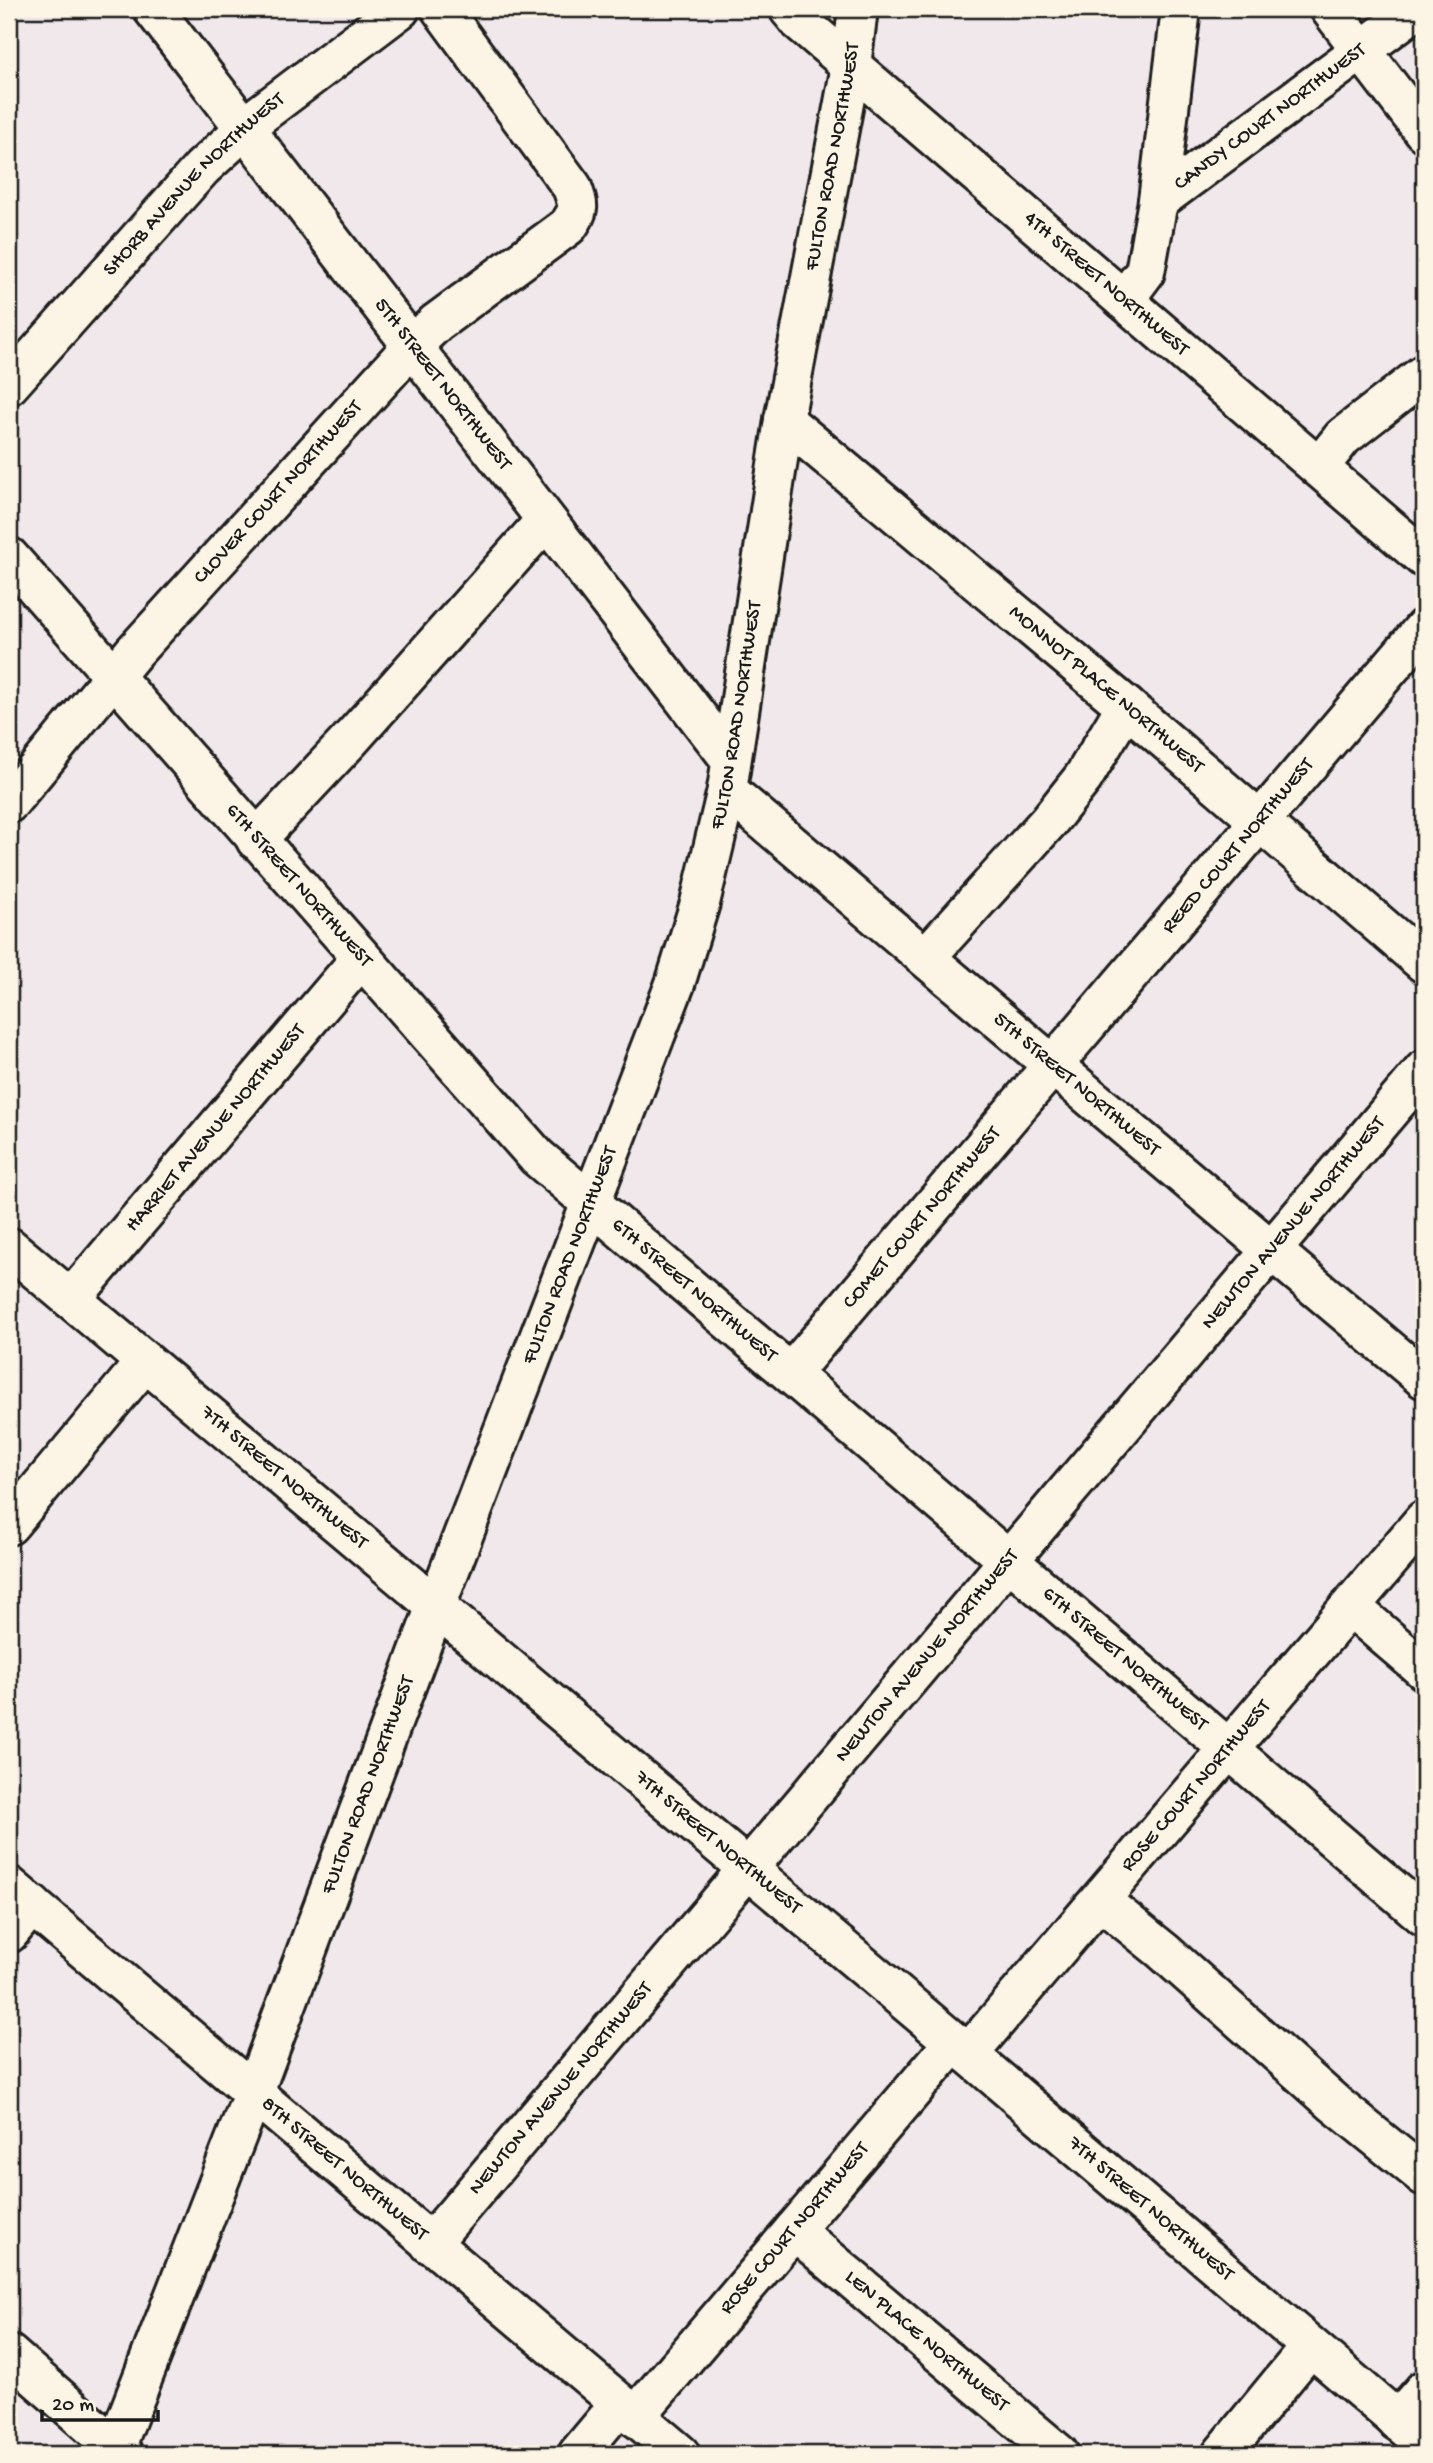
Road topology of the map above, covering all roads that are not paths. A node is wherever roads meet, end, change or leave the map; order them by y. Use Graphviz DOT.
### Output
graph roads {
  1 [pos="153,9"];
  2 [pos="400,9"];
  3 [pos="441,9"];
  4 [pos="789,9"];
  5 [pos="858,9"];
  6 [pos="1181,9"];
  7 [pos="1330,9"];
  8 [pos="1417,9"];
  9 [pos="1362,50"];
  10 [pos="851,66"];
  11 [pos="244,128"];
  12 [pos="1424,132"];
  13 [pos="1158,201"];
  14 [pos="1124,300"];
  15 [pos="412,345"];
  16 [pos="1424,374"];
  17 [pos="9,385"];
  18 [pos="784,420"];
  19 [pos="1319,467"];
  20 [pos="545,521"];
  21 [pos="9,557"];
  22 [pos="1424,558"];
  23 [pos="1424,628"];
  24 [pos="113,677"];
  25 [pos="1126,706"];
  26 [pos="729,775"];
  27 [pos="9,803"];
  28 [pos="1261,821"];
  29 [pos="256,840"];
  30 [pos="926,957"];
  31 [pos="360,958"];
  32 [pos="1424,962"];
  33 [pos="1052,1064"];
  34 [pos="1424,1070"];
  35 [pos="591,1203"];
  36 [pos="9,1247"];
  37 [pos="1272,1250"];
  38 [pos="71,1299"];
  39 [pos="145,1362"];
  40 [pos="791,1373"];
  41 [pos="1424,1379"];
  42 [pos="1424,1520"];
  43 [pos="9,1525"];
  44 [pos="1008,1560"];
  45 [pos="436,1606"];
  46 [pos="1351,1607"];
  47 [pos="1424,1670"];
  48 [pos="1228,1750"];
  49 [pos="746,1869"];
  50 [pos="1100,1900"];
  51 [pos="17,1908"];
  52 [pos="1424,1916"];
  53 [pos="961,2048"];
  54 [pos="253,2094"];
  55 [pos="1424,2176"];
  56 [pos="794,2230"];
  57 [pos="430,2244"];
  58 [pos="1310,2347"];
  59 [pos="9,2354"];
  60 [pos="1424,2390"];
  61 [pos="627,2410"];
  62 [pos="1411,2432"];
  63 [pos="117,2452"];
  64 [pos="578,2454"];
  65 [pos="680,2454"];
  66 [pos="1059,2454"];
  67 [pos="1222,2454"];
  1 -- 11 [label="street, 5TH STREET NORTHWEST"];
  2 -- 11 [label="street, SHORB AVENUE NORTHWEST"];
  3 -- 15 [label="street, CLOVER COURT NORTHWEST"];
  4 -- 10 [label="street, 4TH STREET NORTHWEST"];
  5 -- 10 [label="street, FULTON ROAD NORTHWEST"];
  6 -- 13 [label="street"];
  7 -- 9 [label="street"];
  8 -- 9 [label="street, CANDY COURT NORTHWEST"];
  9 -- 12 [label="street"];
  9 -- 13 [label="street, CANDY COURT NORTHWEST"];
  10 -- 14 [label="street, 4TH STREET NORTHWEST"];
  10 -- 18 [label="street, FULTON ROAD NORTHWEST"];
  11 -- 15 [label="street, 5TH STREET NORTHWEST"];
  11 -- 17 [label="street, SHORB AVENUE NORTHWEST"];
  13 -- 14 [label="street"];
  14 -- 19 [label="street, 4TH STREET NORTHWEST"];
  15 -- 20 [label="street, 5TH STREET NORTHWEST"];
  15 -- 24 [label="street, CLOVER COURT NORTHWEST"];
  16 -- 19 [label="street"];
  18 -- 25 [label="street, MONNOT PLACE NORTHWEST"];
  18 -- 26 [label="street, FULTON ROAD NORTHWEST"];
  19 -- 22 [label="street, 4TH STREET NORTHWEST"];
  20 -- 26 [label="street, 5TH STREET NORTHWEST"];
  20 -- 29 [label="street"];
  21 -- 24 [label="street, 6TH STREET NORTHWEST"];
  23 -- 28 [label="street, REED COURT NORTHWEST"];
  24 -- 27 [label="street, CLOVER COURT NORTHWEST"];
  24 -- 29 [label="street, 6TH STREET NORTHWEST"];
  25 -- 28 [label="street, MONNOT PLACE NORTHWEST"];
  25 -- 30 [label="street"];
  26 -- 30 [label="street, 5TH STREET NORTHWEST"];
  26 -- 35 [label="street, FULTON ROAD NORTHWEST"];
  28 -- 32 [label="street, MONNOT PLACE NORTHWEST"];
  28 -- 33 [label="street, REED COURT NORTHWEST"];
  29 -- 31 [label="street, 6TH STREET NORTHWEST"];
  30 -- 33 [label="street, 5TH STREET NORTHWEST"];
  31 -- 35 [label="street, 6TH STREET NORTHWEST"];
  31 -- 38 [label="street, HARRIET AVENUE NORTHWEST"];
  33 -- 37 [label="street, 5TH STREET NORTHWEST"];
  33 -- 40 [label="street, COMET COURT NORTHWEST"];
  34 -- 37 [label="street, NEWTON AVENUE NORTHWEST"];
  35 -- 40 [label="street, 6TH STREET NORTHWEST"];
  35 -- 45 [label="street, FULTON ROAD NORTHWEST"];
  36 -- 38 [label="street, 7TH STREET NORTHWEST"];
  37 -- 41 [label="street, 5TH STREET NORTHWEST"];
  37 -- 44 [label="street, NEWTON AVENUE NORTHWEST"];
  38 -- 39 [label="street, 7TH STREET NORTHWEST"];
  39 -- 43 [label="street"];
  39 -- 45 [label="street, 7TH STREET NORTHWEST"];
  40 -- 44 [label="street, 6TH STREET NORTHWEST"];
  42 -- 46 [label="street, ROSE COURT NORTHWEST"];
  44 -- 48 [label="street, 6TH STREET NORTHWEST"];
  44 -- 49 [label="street, NEWTON AVENUE NORTHWEST"];
  45 -- 49 [label="street, 7TH STREET NORTHWEST"];
  45 -- 54 [label="street, FULTON ROAD NORTHWEST"];
  46 -- 47 [label="street"];
  46 -- 48 [label="street, ROSE COURT NORTHWEST"];
  48 -- 50 [label="street, ROSE COURT NORTHWEST"];
  48 -- 52 [label="street, 6TH STREET NORTHWEST"];
  49 -- 53 [label="street, 7TH STREET NORTHWEST"];
  49 -- 57 [label="street, NEWTON AVENUE NORTHWEST"];
  50 -- 53 [label="street, ROSE COURT NORTHWEST"];
  50 -- 55 [label="street"];
  51 -- 54 [label="street, 8TH STREET NORTHWEST"];
  53 -- 56 [label="street, ROSE COURT NORTHWEST"];
  53 -- 58 [label="street, 7TH STREET NORTHWEST"];
  54 -- 57 [label="street, 8TH STREET NORTHWEST"];
  54 -- 63 [label="street, FULTON ROAD NORTHWEST"];
  56 -- 61 [label="street, ROSE COURT NORTHWEST"];
  56 -- 66 [label="street, LEN PLACE NORTHWEST"];
  57 -- 61 [label="street, 8TH STREET NORTHWEST"];
  58 -- 62 [label="street, 7TH STREET NORTHWEST"];
  58 -- 67 [label="street"];
  59 -- 63 [label="street"];
  60 -- 62 [label="street"];
  61 -- 64 [label="street, ROSE COURT NORTHWEST"];
  61 -- 65 [label="street, 8TH STREET NORTHWEST"];
}
